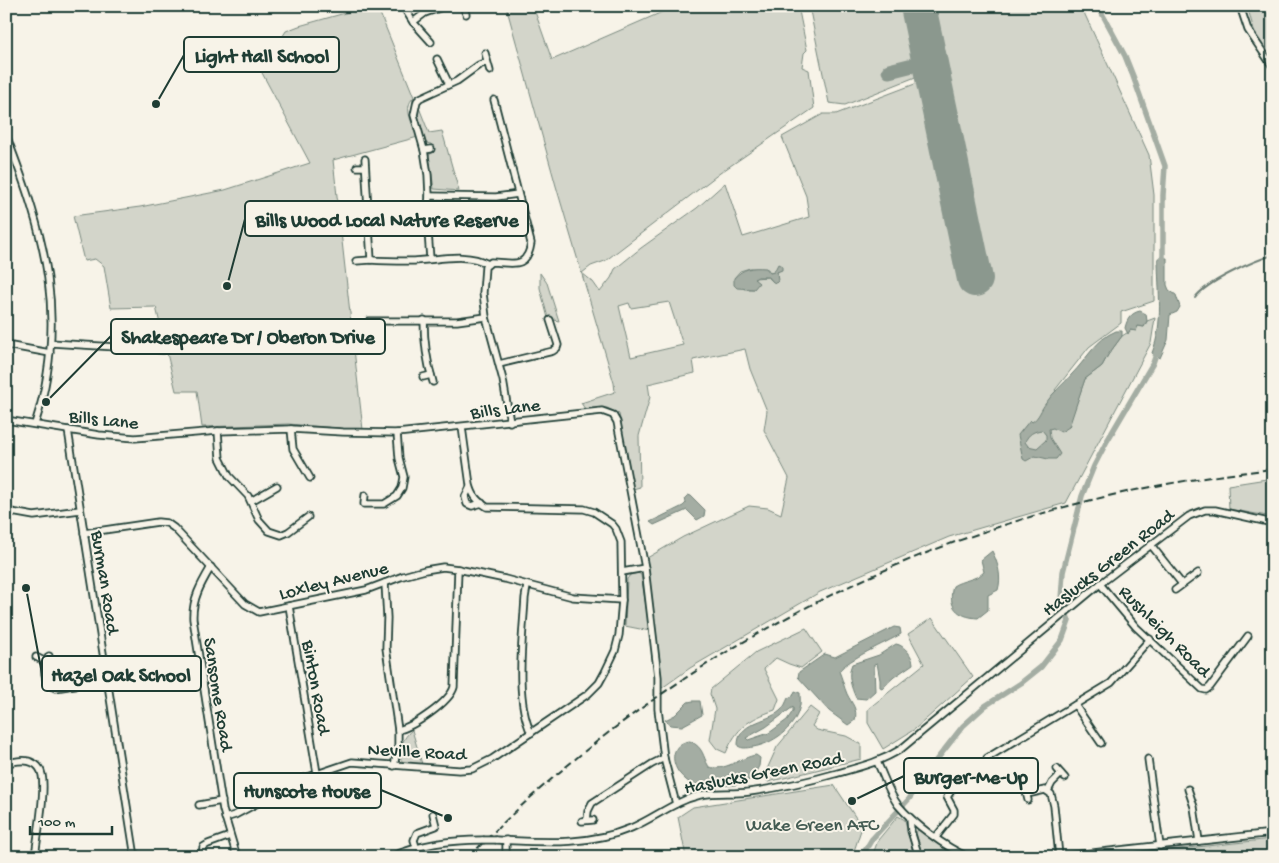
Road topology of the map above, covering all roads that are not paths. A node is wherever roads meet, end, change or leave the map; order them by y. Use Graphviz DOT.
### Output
graph roads {
  1 [pos="403,6"];
  2 [pos="446,6"];
  3 [pos="463,6"];
  4 [pos="1240,6"];
  5 [pos="466,14"];
  6 [pos="413,22"];
  7 [pos="431,42"];
  8 [pos="485,53"];
  9 [pos="437,58"];
  10 [pos="487,62"];
  11 [pos="1273,67"];
  12 [pos="490,71"];
  13 [pos="449,84"];
  14 [pos="494,100"];
  15 [pos="496,109"];
  16 [pos="488,110"];
  17 [pos="6,135"];
  18 [pos="8,145"];
  19 [pos="432,149"];
  20 [pos="424,150"];
  21 [pos="365,159"];
  22 [pos="357,167"];
  23 [pos="365,167"];
  24 [pos="518,194"];
  25 [pos="429,196"];
  26 [pos="430,259"];
  27 [pos="371,260"];
  28 [pos="356,261"];
  29 [pos="488,264"];
  30 [pos="486,316"];
  31 [pos="424,320"];
  32 [pos="559,323"];
  33 [pos="376,329"];
  34 [pos="51,343"];
  35 [pos="6,345"];
  36 [pos="164,350"];
  37 [pos="50,353"];
  38 [pos="499,364"];
  39 [pos="431,375"];
  40 [pos="423,377"];
  41 [pos="434,382"];
  42 [pos="6,420"];
  43 [pos="510,422"];
  44 [pos="35,424"];
  45 [pos="462,427"];
  46 [pos="291,429"];
  47 [pos="68,430"];
  48 [pos="218,432"];
  49 [pos="397,433"];
  50 [pos="310,478"];
  51 [pos="278,486"];
  52 [pos="470,488"];
  53 [pos="268,491"];
  54 [pos="364,495"];
  55 [pos="272,498"];
  56 [pos="251,500"];
  57 [pos="482,503"];
  58 [pos="80,510"];
  59 [pos="6,511"];
  60 [pos="308,517"];
  61 [pos="292,519"];
  62 [pos="1273,523"];
  63 [pos="296,526"];
  64 [pos="84,533"];
  65 [pos="1151,545"];
  66 [pos="211,567"];
  67 [pos="645,568"];
  68 [pos="458,569"];
  69 [pos="622,572"];
  70 [pos="1198,573"];
  71 [pos="385,583"];
  72 [pos="1100,584"];
  73 [pos="1182,584"];
  74 [pos="527,586"];
  75 [pos="1174,590"];
  76 [pos="622,600"];
  77 [pos="289,606"];
  78 [pos="1248,636"];
  79 [pos="1150,639"];
  80 [pos="36,657"];
  81 [pos="108,680"];
  82 [pos="1075,705"];
  83 [pos="398,730"];
  84 [pos="531,733"];
  85 [pos="1102,744"];
  86 [pos="664,758"];
  87 [pos="987,758"];
  88 [pos="1148,759"];
  89 [pos="877,762"];
  90 [pos="6,763"];
  91 [pos="394,766"];
  92 [pos="317,773"];
  93 [pos="1061,774"];
  94 [pos="955,785"];
  95 [pos="1188,789"];
  96 [pos="1048,791"];
  97 [pos="1027,794"];
  98 [pos="222,802"];
  99 [pos="676,804"];
  100 [pos="199,805"];
  101 [pos="434,814"];
  102 [pos="910,817"];
  103 [pos="225,818"];
  104 [pos="588,820"];
  105 [pos="1273,833"];
  106 [pos="230,836"];
  107 [pos="936,837"];
  108 [pos="506,840"];
  109 [pos="1200,841"];
  110 [pos="1160,846"];
  111 [pos="416,847"];
  112 [pos="35,857"];
  113 [pos="136,857"];
  114 [pos="202,857"];
  115 [pos="237,857"];
  116 [pos="390,857"];
  117 [pos="506,857"];
  118 [pos="919,857"];
  119 [pos="968,857"];
  120 [pos="1058,857"];
  1 -- 6 [label="street"];
  2 -- 6 [label="street"];
  3 -- 5 [label="street"];
  4 -- 11 [label="street"];
  6 -- 7 [label="street"];
  8 -- 10 [label="street"];
  9 -- 13 [label="street"];
  10 -- 12 [label="street"];
  10 -- 13 [label="street"];
  13 -- 20 [label="street"];
  14 -- 15 [label="street"];
  15 -- 16 [label="street"];
  15 -- 24 [label="street"];
  17 -- 18 [label="street"];
  18 -- 34 [label="street"];
  19 -- 20 [label="street"];
  20 -- 25 [label="street"];
  21 -- 23 [label="street"];
  22 -- 23 [label="street"];
  23 -- 27 [label="street"];
  24 -- 25 [label="street"];
  24 -- 29 [label="street"];
  25 -- 26 [label="street"];
  26 -- 27 [label="street"];
  26 -- 29 [label="street"];
  27 -- 28 [label="street"];
  29 -- 30 [label="street"];
  30 -- 31 [label="street"];
  30 -- 38 [label="street"];
  31 -- 33 [label="street"];
  31 -- 39 [label="street"];
  32 -- 38 [label="street"];
  34 -- 36 [label="street"];
  34 -- 37 [label="street"];
  35 -- 37 [label="street"];
  37 -- 44 [label="street"];
  38 -- 43 [label="street"];
  39 -- 40 [label="street"];
  39 -- 41 [label="street"];
  42 -- 44 [label="street, Bills Lane"];
  43 -- 45 [label="street, Bills Lane"];
  43 -- 67 [label="street, Bills Lane"];
  44 -- 47 [label="street, Bills Lane"];
  45 -- 49 [label="street, Bills Lane"];
  45 -- 52 [label="street, Neville Road"];
  46 -- 48 [label="street, Bills Lane"];
  46 -- 49 [label="street, Bills Lane"];
  46 -- 50 [label="street"];
  47 -- 48 [label="street, Bills Lane"];
  47 -- 58 [label="street, Burman Road"];
  48 -- 56 [label="street"];
  49 -- 54 [label="street"];
  51 -- 53 [label="street"];
  52 -- 57 [label="street"];
  52 -- 57 [label="street, Neville Road"];
  53 -- 55 [label="street"];
  53 -- 56 [label="street"];
  56 -- 63 [label="street"];
  57 -- 69 [label="street, Neville Road"];
  58 -- 59 [label="street"];
  58 -- 64 [label="street, Burman Road"];
  60 -- 63 [label="street"];
  61 -- 63 [label="street"];
  62 -- 65 [label="street, Haslucks Green Road"];
  64 -- 66 [label="street, Loxley Avenue"];
  64 -- 81 [label="street, Burman Road"];
  65 -- 72 [label="street, Haslucks Green Road"];
  65 -- 73 [label="street"];
  66 -- 77 [label="street, Loxley Avenue"];
  66 -- 98 [label="street, Sansome Road"];
  67 -- 69 [label="street"];
  67 -- 86 [label="street, Bills Lane"];
  68 -- 71 [label="street, Loxley Avenue"];
  68 -- 74 [label="street, Loxley Avenue"];
  68 -- 83 [label="street"];
  69 -- 76 [label="street, Neville Road"];
  70 -- 73 [label="street"];
  71 -- 77 [label="street, Loxley Avenue"];
  71 -- 83 [label="street"];
  72 -- 79 [label="street, Rushleigh Road"];
  72 -- 89 [label="street, Haslucks Green Road"];
  73 -- 75 [label="street"];
  74 -- 76 [label="street, Loxley Avenue"];
  74 -- 84 [label="street"];
  76 -- 84 [label="street, Neville Road"];
  77 -- 92 [label="street, Binton Road"];
  78 -- 79 [label="street, Rushleigh Road"];
  79 -- 82 [label="street"];
  80 -- 81 [label="street"];
  81 -- 113 [label="street, Burman Road"];
  82 -- 85 [label="street"];
  82 -- 87 [label="street"];
  83 -- 91 [label="street"];
  84 -- 91 [label="street, Neville Road"];
  86 -- 99 [label="street, Bills Lane"];
  86 -- 104 [label="street"];
  88 -- 110 [label="street"];
  89 -- 99 [label="street, Haslucks Green Road"];
  89 -- 102 [label="street"];
  90 -- 112 [label="street"];
  91 -- 92 [label="street, Neville Road"];
  92 -- 103 [label="street, Neville Road"];
  93 -- 96 [label="street"];
  94 -- 107 [label="street"];
  95 -- 109 [label="street"];
  96 -- 97 [label="street"];
  96 -- 120 [label="street"];
  98 -- 100 [label="street"];
  98 -- 103 [label="street, Sansome Road"];
  99 -- 108 [label="street, Haslucks Green Road"];
  101 -- 111 [label="street"];
  102 -- 107 [label="street"];
  102 -- 118 [label="street"];
  103 -- 106 [label="street, Sansome Road"];
  105 -- 109 [label="street"];
  106 -- 114 [label="street"];
  106 -- 115 [label="street, Sansome Road"];
  107 -- 119 [label="street"];
  108 -- 111 [label="street, Haslucks Green Road, bridge"];
  108 -- 117 [label="street"];
  109 -- 110 [label="street"];
  110 -- 120 [label="street"];
  111 -- 116 [label="street, Haslucks Green Road"];
}
